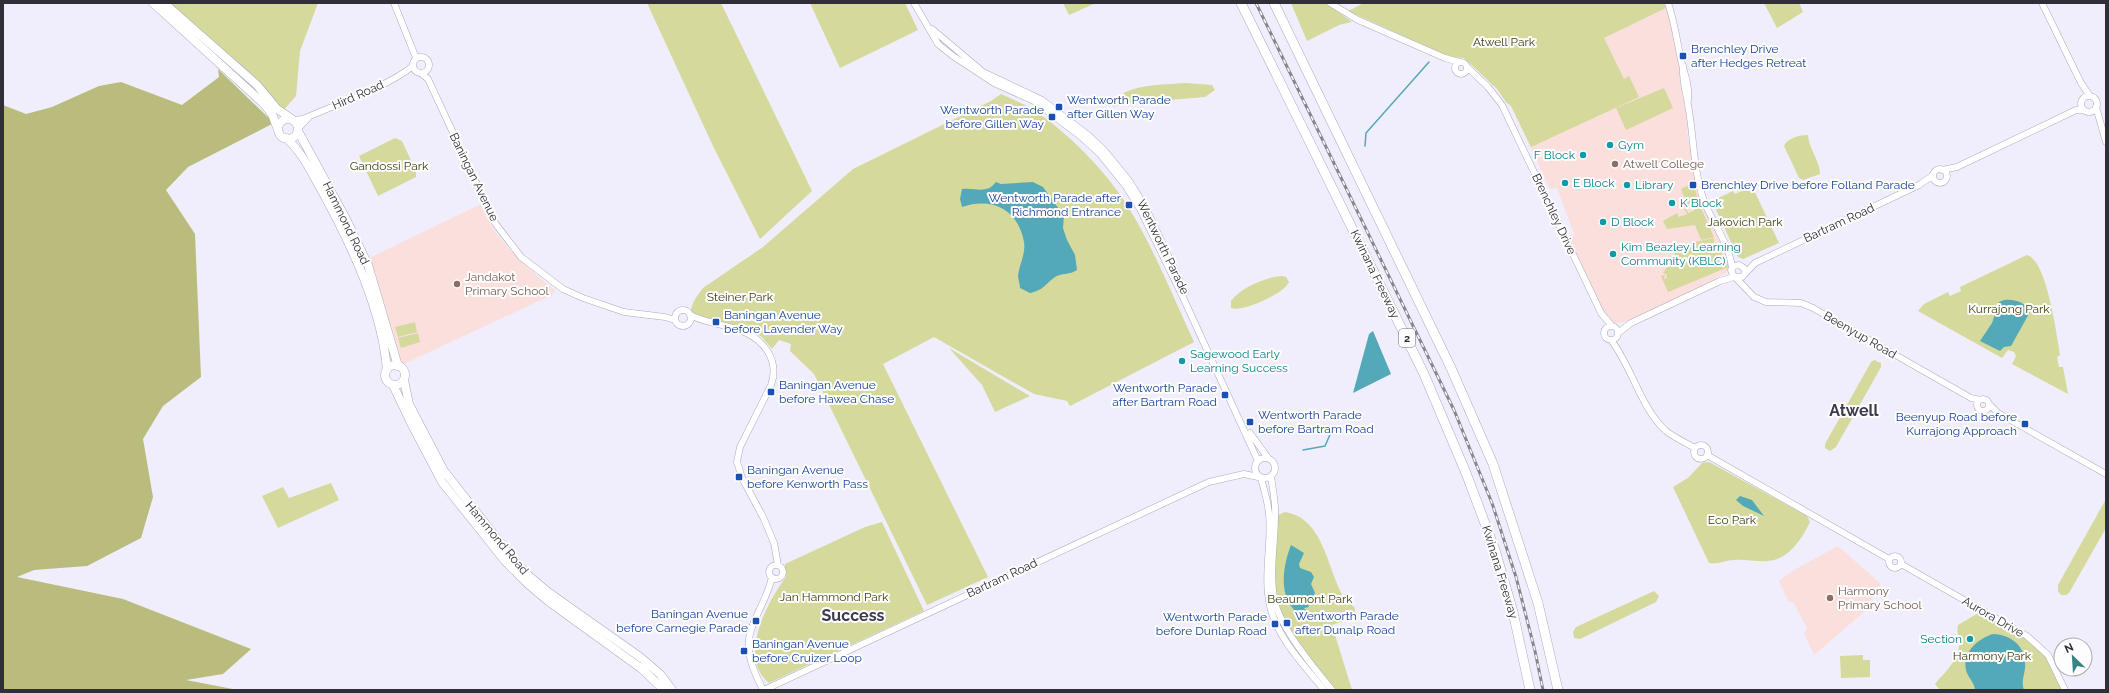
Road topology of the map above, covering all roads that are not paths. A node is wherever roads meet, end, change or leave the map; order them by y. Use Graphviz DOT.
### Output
graph roads {
  1 [pos="153,3"];
  2 [pos="164,3"];
  3 [pos="394,3"];
  4 [pos="914,3"];
  5 [pos="1241,3"];
  6 [pos="1274,3"];
  7 [pos="1330,3"];
  8 [pos="1668,3"];
  9 [pos="2042,3"];
  10 [pos="928,25"];
  11 [pos="419,58"];
  12 [pos="1457,65"];
  13 [pos="420,70"];
  14 [pos="1466,70"];
  15 [pos="2087,97"];
  16 [pos="2083,107"];
  17 [pos="2094,109"];
  18 [pos="311,116"];
  19 [pos="293,120"];
  20 [pos="278,130"];
  21 [pos="298,130"];
  22 [pos="286,138"];
  23 [pos="2106,142"];
  24 [pos="1958,167"];
  25 [pos="1942,170"];
  26 [pos="1934,175"];
  27 [pos="1946,178"];
  28 [pos="1937,182"];
  29 [pos="1922,183"];
  30 [pos="1731,256"];
  31 [pos="1755,263"];
  32 [pos="1740,265"];
  33 [pos="1732,269"];
  34 [pos="1744,274"];
  35 [pos="1735,278"];
  36 [pos="1720,280"];
  37 [pos="1745,287"];
  38 [pos="1601,313"];
  39 [pos="690,315"];
  40 [pos="675,317"];
  41 [pos="702,321"];
  42 [pos="1630,323"];
  43 [pos="688,324"];
  44 [pos="1613,326"];
  45 [pos="1604,330"];
  46 [pos="1615,336"];
  47 [pos="398,366"];
  48 [pos="387,370"];
  49 [pos="404,380"];
  50 [pos="393,385"];
  51 [pos="1979,403"];
  52 [pos="1989,404"];
  53 [pos="1986,411"];
  54 [pos="1998,413"];
  55 [pos="1695,448"];
  56 [pos="1707,455"];
  57 [pos="1268,458"];
  58 [pos="1257,462"];
  59 [pos="1244,474"];
  60 [pos="2106,474"];
  61 [pos="1271,477"];
  62 [pos="1260,478"];
  63 [pos="775,565"];
  64 [pos="775,578"];
  65 [pos="664,690"];
  66 [pos="672,690"];
  67 [pos="763,690"];
  68 [pos="1324,690"];
  69 [pos="1332,690"];
  70 [pos="1530,690"];
  71 [pos="1558,690"];
  72 [pos="2066,690"];
  1 -- 20 [label="main road"];
  2 -- 19 [label="main road"];
  3 -- 11 [label="street"];
  4 -- 10 [label="street, Wentworth Parade"];
  5 -- 70 [label="highway, Kwinana Freeway / 2"];
  6 -- 71 [label="highway, 2"];
  7 -- 12 [label="street"];
  8 -- 30 [label="street"];
  9 -- 15 [label="street"];
  10 -- 57 [label="street, Wentworth Parade"];
  10 -- 58 [label="street, Wentworth Parade"];
  11 -- 13 [label="street"];
  11 -- 13 [label="street"];
  12 -- 14 [label="street"];
  12 -- 14 [label="street"];
  13 -- 18 [label="street, Hird Road"];
  13 -- 40 [label="street, Baningan Avenue"];
  14 -- 38 [label="street, Brenchley Drive"];
  15 -- 16 [label="street"];
  15 -- 17 [label="street"];
  16 -- 17 [label="street"];
  16 -- 24 [label="street"];
  17 -- 23 [label="street"];
  18 -- 19 [label="street, Hird Road"];
  18 -- 21 [label="street, Hird Road"];
  19 -- 20 [label="main road"];
  19 -- 21 [label="main road"];
  20 -- 22 [label="main road"];
  21 -- 22 [label="main road"];
  21 -- 47 [label="main road, Hammond Road"];
  22 -- 48 [label="main road, Hammond Road"];
  24 -- 25 [label="street"];
  24 -- 27 [label="street"];
  25 -- 26 [label="street"];
  25 -- 27 [label="street"];
  26 -- 28 [label="street"];
  26 -- 29 [label="street, Bartram Road"];
  27 -- 28 [label="street"];
  28 -- 29 [label="street, Bartram Road"];
  29 -- 31 [label="street, Bartram Road"];
  30 -- 32 [label="street"];
  30 -- 33 [label="street"];
  31 -- 32 [label="street, Bartram Road"];
  31 -- 34 [label="street, Bartram Road"];
  32 -- 33 [label="street, Bartram Road"];
  32 -- 34 [label="street"];
  33 -- 35 [label="street"];
  33 -- 36 [label="street"];
  34 -- 35 [label="street"];
  34 -- 37 [label="street"];
  35 -- 36 [label="street"];
  35 -- 37 [label="street, Beenyup Road"];
  36 -- 42 [label="street"];
  37 -- 51 [label="street, Beenyup Road"];
  38 -- 44 [label="street, Brenchley Drive"];
  38 -- 45 [label="street, Brenchley Drive"];
  39 -- 40 [label="street"];
  39 -- 41 [label="street"];
  39 -- 43 [label="street"];
  40 -- 43 [label="street"];
  41 -- 43 [label="street"];
  41 -- 63 [label="street"];
  42 -- 44 [label="street"];
  42 -- 46 [label="street"];
  44 -- 45 [label="street"];
  44 -- 46 [label="street, Brenchley Drive"];
  45 -- 46 [label="street"];
  46 -- 55 [label="street"];
  47 -- 48 [label="main road"];
  47 -- 49 [label="main road"];
  48 -- 50 [label="main road"];
  49 -- 50 [label="main road"];
  49 -- 66 [label="main road, Hammond Road"];
  50 -- 65 [label="main road, Hammond Road"];
  51 -- 52 [label="street, Beenyup Road"];
  51 -- 53 [label="street, Beenyup Road"];
  52 -- 53 [label="street"];
  52 -- 54 [label="street, Beenyup Road"];
  53 -- 54 [label="street, Beenyup Road"];
  54 -- 60 [label="street, Beenyup Road"];
  55 -- 56 [label="street"];
  55 -- 56 [label="street"];
  56 -- 72 [label="street, Aurora Drive"];
  57 -- 58 [label="street"];
  57 -- 61 [label="street, Wentworth Parade"];
  58 -- 59 [label="street, Bartram Road"];
  58 -- 62 [label="street, Wentworth Parade"];
  59 -- 62 [label="street, Bartram Road"];
  59 -- 67 [label="street, Bartram Road"];
  61 -- 62 [label="street"];
  61 -- 69 [label="street, Wentworth Parade"];
  62 -- 68 [label="street, Wentworth Parade"];
  63 -- 64 [label="street"];
  63 -- 64 [label="street"];
  64 -- 67 [label="street"];
}
